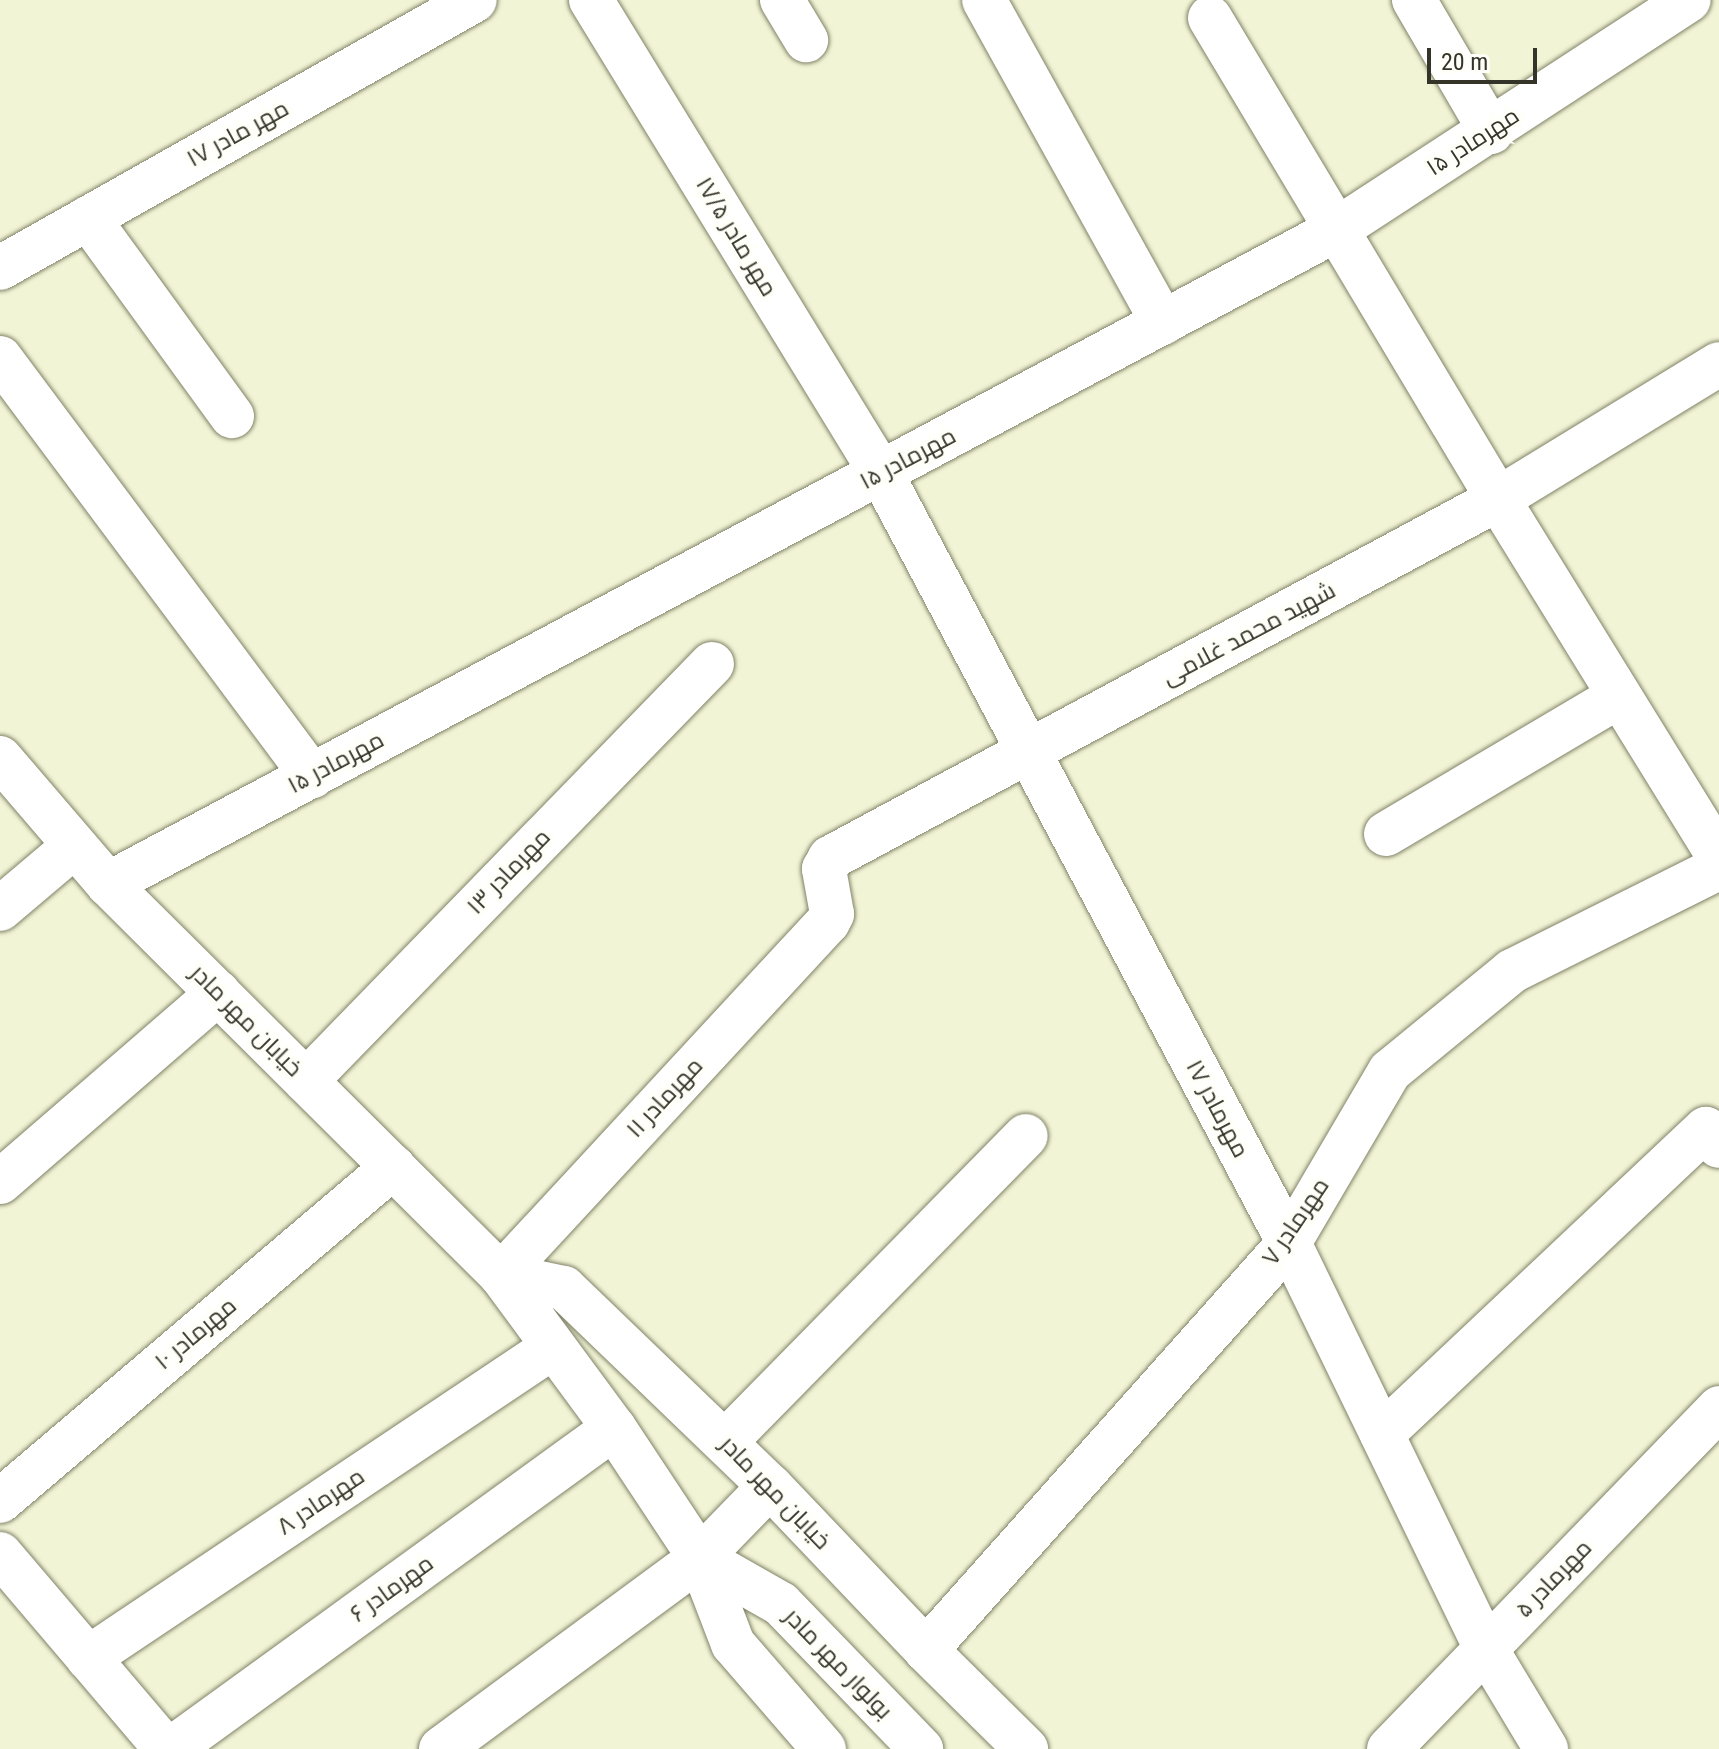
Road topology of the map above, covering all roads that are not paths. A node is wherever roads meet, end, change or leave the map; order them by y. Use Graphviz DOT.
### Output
graph roads {
  1 [pos="475,0"];
  2 [pos="591,0"];
  3 [pos="782,0"];
  4 [pos="984,0"];
  5 [pos="1414,0"];
  6 [pos="1689,0"];
  7 [pos="1210,18"];
  8 [pos="806,40"];
  9 [pos="1491,132"];
  10 [pos="88,218"];
  11 [pos="1336,230"];
  12 [pos="0,268"];
  13 [pos="1163,323"];
  14 [pos="0,358"];
  15 [pos="1719,364"];
  16 [pos="232,416"];
  17 [pos="881,473"];
  18 [pos="1498,499"];
  19 [pos="712,664"];
  20 [pos="1619,696"];
  21 [pos="1028,753"];
  22 [pos="0,758"];
  23 [pos="312,776"];
  24 [pos="1386,834"];
  25 [pos="73,847"];
  26 [pos="1719,857"];
  27 [pos="1719,868"];
  28 [pos="108,884"];
  29 [pos="0,909"];
  30 [pos="828,922"];
  31 [pos="218,993"];
  32 [pos="306,1081"];
  33 [pos="1026,1136"];
  34 [pos="1719,1146"];
  35 [pos="393,1167"];
  36 [pos="0,1182"];
  37 [pos="1289,1243"];
  38 [pos="501,1275"];
  39 [pos="553,1347"];
  40 [pos="1719,1408"];
  41 [pos="614,1428"];
  42 [pos="1382,1434"];
  43 [pos="725,1442"];
  44 [pos="770,1486"];
  45 [pos="0,1501"];
  46 [pos="0,1554"];
  47 [pos="700,1558"];
  48 [pos="1486,1649"];
  49 [pos="926,1650"];
  50 [pos="88,1658"];
  51 [pos="899,1742"];
  52 [pos="168,1749"];
  53 [pos="441,1749"];
  54 [pos="824,1749"];
  55 [pos="1026,1749"];
  56 [pos="1389,1749"];
  57 [pos="1546,1749"];
  1 -- 10 [label="street, مهر مادر ۱۷"];
  2 -- 17 [label="street, مهر مادر ۱۷/۵"];
  3 -- 8 [label="street"];
  4 -- 13 [label="street"];
  5 -- 9 [label="street"];
  6 -- 9 [label="street, مهرمادر ۱۵"];
  7 -- 11 [label="street"];
  9 -- 11 [label="street, مهرمادر ۱۵"];
  10 -- 12 [label="street, مهر مادر ۱۷"];
  10 -- 16 [label="street"];
  11 -- 13 [label="street, مهرمادر ۱۵"];
  11 -- 18 [label="street"];
  13 -- 17 [label="street, مهرمادر ۱۵"];
  14 -- 23 [label="street"];
  15 -- 18 [label="street, شهید محمد غلامی"];
  17 -- 21 [label="street, مهرمادر ۱۷"];
  17 -- 23 [label="street, مهرمادر ۱۵"];
  18 -- 20 [label="street"];
  18 -- 21 [label="street, شهید محمد غلامی"];
  19 -- 32 [label="street, مهرمادر ۱۳"];
  20 -- 24 [label="street"];
  20 -- 26 [label="street"];
  21 -- 30 [label="street, شهید محمد غلامی"];
  21 -- 37 [label="street, مهرمادر ۱۷"];
  22 -- 25 [label="street, خیابان مهر مادر"];
  23 -- 28 [label="street, مهرمادر ۱۵"];
  25 -- 28 [label="street, خیابان مهر مادر"];
  25 -- 29 [label="street"];
  27 -- 37 [label="street, مهرمادر ۷"];
  28 -- 31 [label="street, خیابان مهر مادر"];
  30 -- 38 [label="street, مهرمادر ۱۱"];
  31 -- 32 [label="street, خیابان مهر مادر"];
  31 -- 36 [label="street"];
  32 -- 35 [label="street, خیابان مهر مادر"];
  33 -- 43 [label="street"];
  34 -- 42 [label="street"];
  35 -- 38 [label="street, خیابان مهر مادر"];
  35 -- 45 [label="street, مهرمادر ۱۰"];
  37 -- 42 [label="street, مهرمادر ۱۷"];
  37 -- 49 [label="street, مهرمادر ۷"];
  38 -- 39 [label="street, خیابان مهر مادر"];
  38 -- 43 [label="street, خیابان مهر مادر"];
  39 -- 41 [label="street, خیابان مهر مادر"];
  39 -- 50 [label="street, مهرمادر ۸"];
  40 -- 48 [label="street, مهرمادر ۵"];
  41 -- 47 [label="street, خیابان مهر مادر"];
  41 -- 52 [label="street, مهرمادر ۶"];
  42 -- 48 [label="street, مهرمادر ۱۷"];
  43 -- 44 [label="street, خیابان مهر مادر"];
  44 -- 47 [label="street"];
  44 -- 49 [label="street, خیابان مهر مادر"];
  46 -- 50 [label="street"];
  47 -- 51 [label="street, بولوار مهر مادر"];
  47 -- 53 [label="street"];
  47 -- 54 [label="street"];
  48 -- 56 [label="street, مهرمادر ۵"];
  48 -- 57 [label="street, مهرمادر ۱۷"];
  49 -- 55 [label="street, خیابان مهر مادر"];
  50 -- 52 [label="street"];
}
